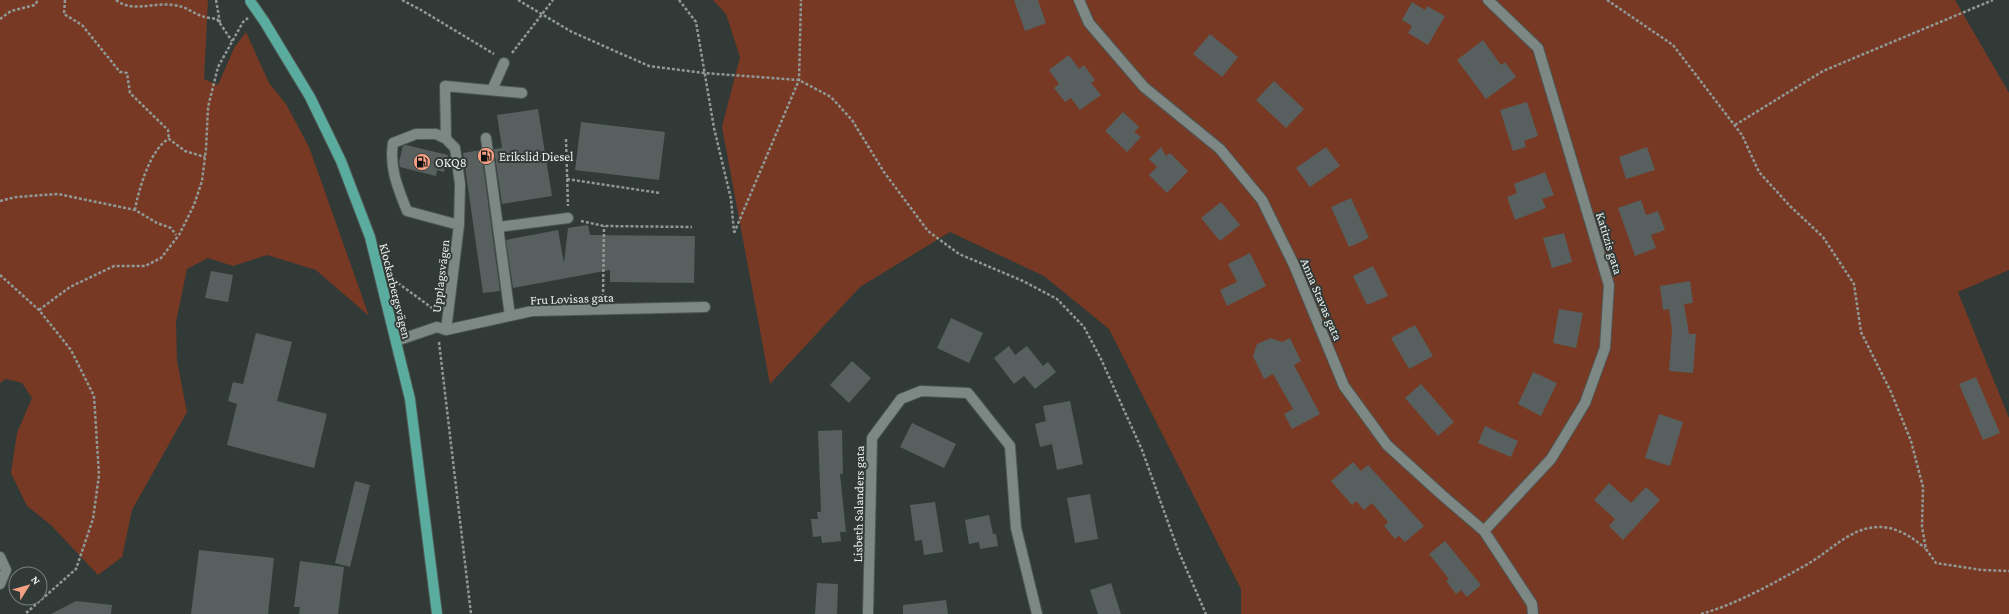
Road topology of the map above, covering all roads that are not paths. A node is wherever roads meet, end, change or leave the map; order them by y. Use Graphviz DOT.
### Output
graph roads {
  1 [pos="250,0"];
  2 [pos="1079,0"];
  3 [pos="1488,0"];
  4 [pos="504,63"];
  5 [pos="492,90"];
  6 [pos="522,93"];
  7 [pos="446,138"];
  8 [pos="486,138"];
  9 [pos="568,218"];
  10 [pos="458,225"];
  11 [pos="498,227"];
  12 [pos="705,308"];
  13 [pos="510,316"];
  14 [pos="446,330"];
  15 [pos="396,341"];
  16 [pos="1484,530"];
  17 [pos="0,556"];
  18 [pos="0,584"];
  19 [pos="437,614"];
  20 [pos="868,614"];
  21 [pos="1037,614"];
  22 [pos="1533,614"];
  1 -- 15 [label="main road, Klockarbergsvägen, bridge"];
  2 -- 16 [label="street, Anna Stavas gata"];
  3 -- 16 [label="street, Katitzis gata"];
  4 -- 5 [label="street"];
  5 -- 6 [label="street"];
  5 -- 7 [label="street"];
  7 -- 10 [label="street, Upplagsvägen"];
  7 -- 10 [label="street, Upplagsvägen"];
  8 -- 11 [label="street"];
  9 -- 11 [label="street"];
  10 -- 14 [label="street, Upplagsvägen"];
  11 -- 13 [label="street"];
  12 -- 13 [label="street, Fru Lovisas gata"];
  13 -- 14 [label="street, Fru Lovisas gata"];
  14 -- 15 [label="street, Fru Lovisas gata"];
  15 -- 19 [label="main road, Klockarbergsvägen"];
  16 -- 22 [label="street, Anna Stavas gata"];
  17 -- 18 [label="street"];
  20 -- 21 [label="street, Lisbeth Salanders gata"];
}
